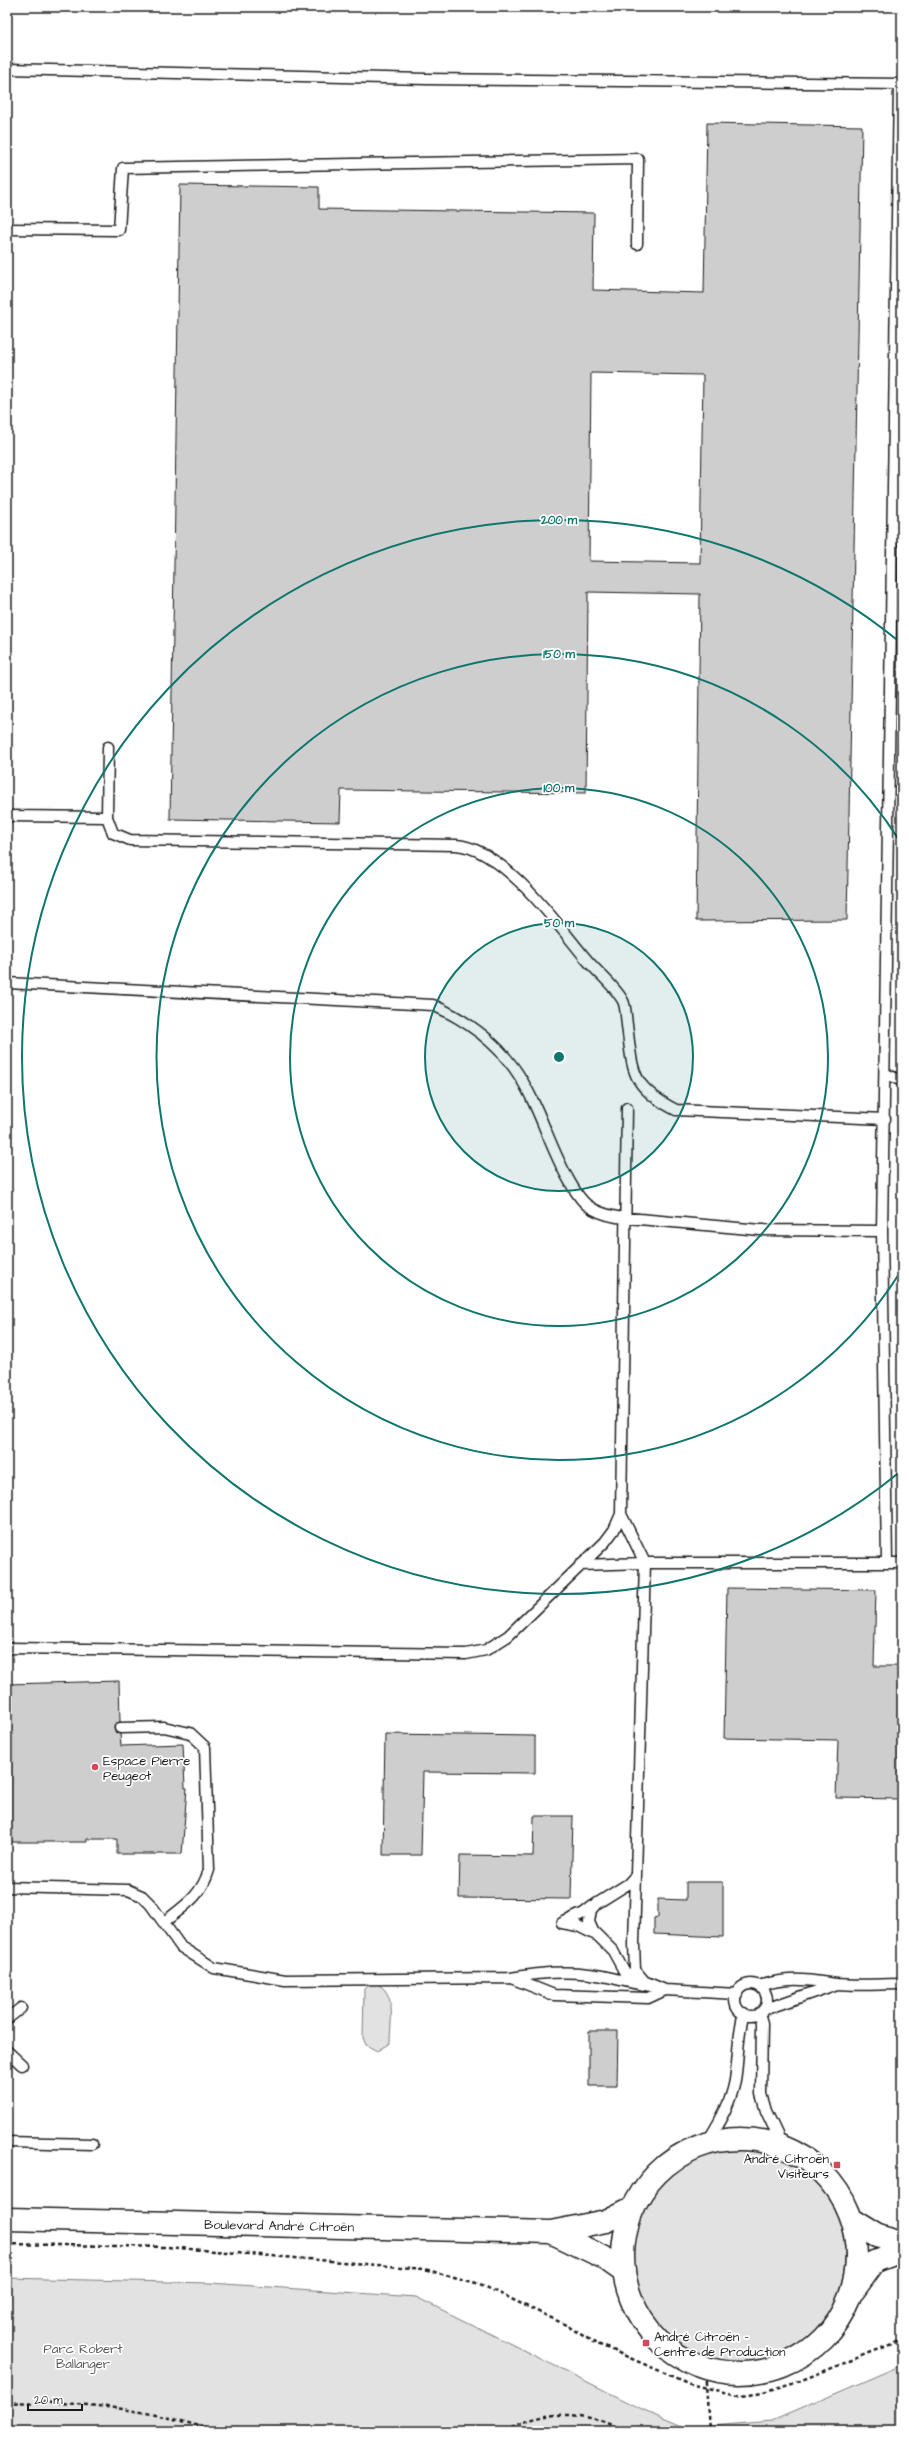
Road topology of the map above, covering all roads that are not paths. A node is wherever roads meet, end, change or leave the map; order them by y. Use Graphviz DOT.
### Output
graph roads {
  1 [pos="7,69"];
  2 [pos="901,84"];
  3 [pos="7,230"];
  4 [pos="637,244"];
  5 [pos="108,747"];
  6 [pos="7,816"];
  7 [pos="107,817"];
  8 [pos="7,983"];
  9 [pos="886,1074"];
  10 [pos="902,1081"];
  11 [pos="627,1108"];
  12 [pos="885,1119"];
  13 [pos="625,1218"];
  14 [pos="882,1231"];
  15 [pos="621,1514"];
  16 [pos="887,1562"];
  17 [pos="645,1563"];
  18 [pos="902,1563"];
  19 [pos="580,1565"];
  20 [pos="7,1648"];
  21 [pos="120,1728"];
  22 [pos="636,1875"];
  23 [pos="7,1887"];
  24 [pos="596,1904"];
  25 [pos="163,1923"];
  26 [pos="596,1935"];
  27 [pos="510,1978"];
  28 [pos="645,1982"];
  29 [pos="838,1984"];
  30 [pos="902,1984"];
  31 [pos="759,1986"];
  32 [pos="661,1988"];
  33 [pos="737,1994"];
  34 [pos="21,2008"];
  35 [pos="761,2011"];
  36 [pos="744,2014"];
  37 [pos="7,2018"];
  38 [pos="7,2051"];
  39 [pos="22,2066"];
  40 [pos="7,2142"];
  41 [pos="92,2144"];
  42 [pos="706,2144"];
  43 [pos="783,2147"];
  44 [pos="634,2207"];
  45 [pos="7,2219"];
  46 [pos="851,2220"];
  47 [pos="551,2232"];
  48 [pos="902,2244"];
  49 [pos="902,2251"];
  50 [pos="624,2272"];
  51 [pos="850,2294"];
  1 -- 2 [label="lane"];
  2 -- 9 [label="lane"];
  3 -- 4 [label="lane"];
  5 -- 7 [label="lane"];
  6 -- 7 [label="lane"];
  7 -- 12 [label="lane"];
  8 -- 13 [label="lane"];
  9 -- 10 [label="lane"];
  9 -- 12 [label="lane"];
  11 -- 13 [label="lane"];
  12 -- 14 [label="lane"];
  13 -- 14 [label="lane"];
  13 -- 15 [label="lane"];
  14 -- 16 [label="lane"];
  15 -- 17 [label="lane"];
  15 -- 19 [label="lane"];
  16 -- 17 [label="lane"];
  16 -- 18 [label="lane"];
  17 -- 19 [label="lane"];
  17 -- 22 [label="lane"];
  19 -- 20 [label="lane"];
  21 -- 25 [label="lane"];
  22 -- 24 [label="lane"];
  22 -- 28 [label="lane"];
  23 -- 25 [label="lane"];
  24 -- 26 [label="lane"];
  24 -- 26 [label="lane"];
  25 -- 27 [label="lane"];
  26 -- 28 [label="lane"];
  27 -- 32 [label="lane"];
  27 -- 32 [label="lane"];
  28 -- 32 [label="lane"];
  29 -- 30 [label="lane"];
  29 -- 31 [label="lane"];
  29 -- 35 [label="lane"];
  31 -- 33 [label="lane"];
  31 -- 35 [label="lane"];
  32 -- 33 [label="lane"];
  33 -- 36 [label="lane"];
  34 -- 37 [label="lane"];
  35 -- 36 [label="lane"];
  35 -- 43 [label="lane"];
  36 -- 42 [label="lane"];
  38 -- 39 [label="lane"];
  40 -- 41 [label="lane"];
  42 -- 43 [label="main road, Boulevard André Citroën"];
  42 -- 44 [label="main road, Boulevard André Citroën"];
  43 -- 46 [label="main road, Boulevard André Citroën"];
  44 -- 47 [label="main road, Boulevard André Citroën"];
  44 -- 50 [label="main road, Boulevard André Citroën"];
  45 -- 47 [label="main road, Boulevard André Citroën"];
  46 -- 48 [label="main road"];
  46 -- 51 [label="main road, Boulevard André Citroën"];
  47 -- 50 [label="main road, Boulevard André Citroën"];
  49 -- 51 [label="main road, Boulevard André Citroën"];
  50 -- 51 [label="main road, Boulevard André Citroën"];
}
